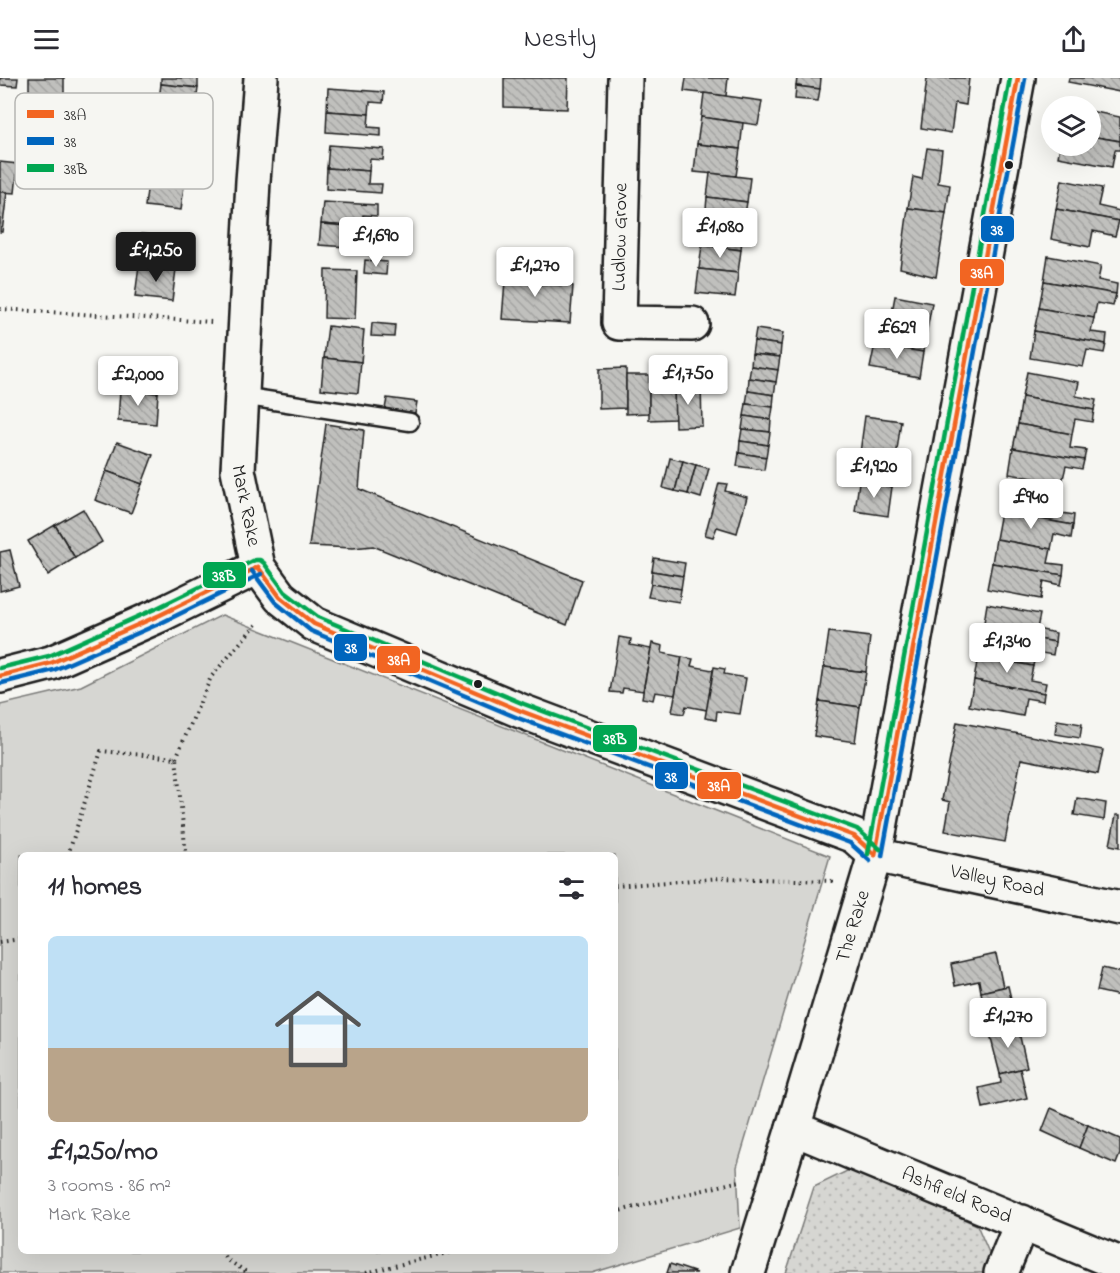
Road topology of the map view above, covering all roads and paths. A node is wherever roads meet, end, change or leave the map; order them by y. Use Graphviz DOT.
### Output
graph roads {
  1 [pos="261,78"];
  2 [pos="626,78"];
  3 [pos="1018,78"];
  4 [pos="2,308"];
  5 [pos="245,324"];
  6 [pos="692,324"];
  7 [pos="241,396"];
  8 [pos="410,422"];
  9 [pos="258,567"];
  10 [pos="280,597"];
  11 [pos="0,676"];
  12 [pos="177,758"];
  13 [pos="865,845"];
  14 [pos="69,852"];
  15 [pos="186,852"];
  16 [pos="618,886"];
  17 [pos="1120,908"];
  18 [pos="18,939"];
  19 [pos="0,942"];
  20 [pos="794,1128"];
  21 [pos="780,1171"];
  22 [pos="618,1211"];
  23 [pos="1022,1222"];
  24 [pos="224,1254"];
  25 [pos="443,1254"];
  26 [pos="1120,1264"];
  27 [pos="248,1273"];
  28 [pos="366,1273"];
  29 [pos="748,1273"];
  30 [pos="1001,1273"];
  1 -- 5 [label="street, Mark Rake"];
  2 -- 6 [label="street, Ludlow Grove"];
  3 -- 13 [label="street, The Rake"];
  4 -- 5 [label="path"];
  5 -- 7 [label="street, Mark Rake"];
  7 -- 8 [label="lane"];
  7 -- 9 [label="street, Mark Rake"];
  9 -- 10 [label="street, Mark Rake"];
  9 -- 11 [label="street"];
  10 -- 12 [label="path"];
  10 -- 13 [label="street, Mark Rake"];
  12 -- 14 [label="path"];
  12 -- 15 [label="path"];
  13 -- 16 [label="path"];
  13 -- 17 [label="street, Valley Road"];
  13 -- 20 [label="street, The Rake"];
  18 -- 19 [label="path"];
  20 -- 21 [label="street, The Rake"];
  20 -- 23 [label="street, Ashfield Road"];
  21 -- 22 [label="path"];
  21 -- 29 [label="street, The Rake"];
  23 -- 26 [label="street, Ashfield Road"];
  23 -- 30 [label="street"];
  24 -- 27 [label="path"];
  25 -- 28 [label="path"];
}
